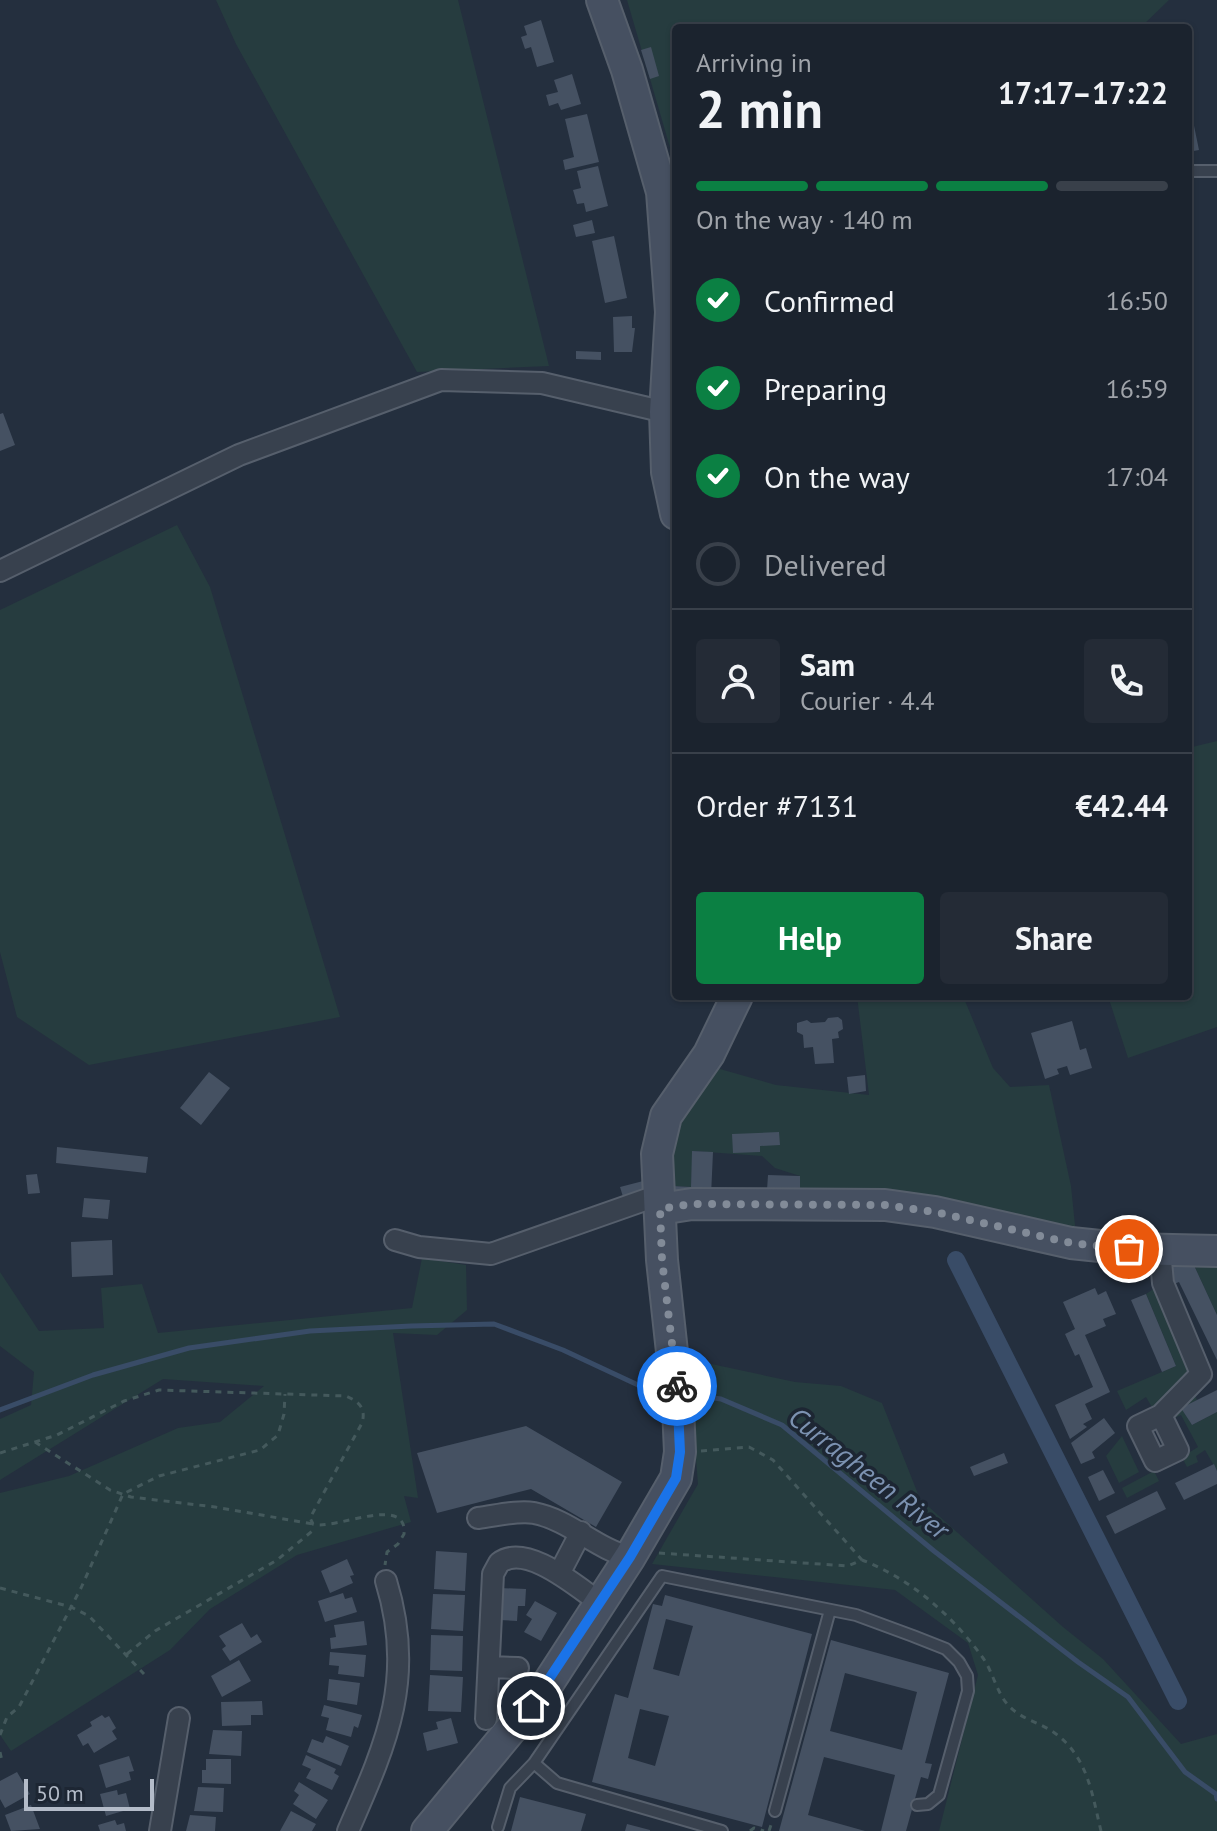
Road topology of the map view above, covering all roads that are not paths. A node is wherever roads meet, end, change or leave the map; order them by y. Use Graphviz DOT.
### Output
graph roads {
  1 [pos="602,0"];
  2 [pos="1192,171"];
  3 [pos="1217,171"];
  4 [pos="665,412"];
  5 [pos="672,495"];
  6 [pos="0,571"];
  7 [pos="735,1000"];
  8 [pos="659,1202"];
  9 [pos="395,1240"];
  10 [pos="1160,1250"];
  11 [pos="1217,1251"];
  12 [pos="1161,1415"];
  13 [pos="478,1518"];
  14 [pos="581,1532"];
  15 [pos="631,1554"];
  16 [pos="559,1574"];
  17 [pos="386,1581"];
  18 [pos="599,1602"];
  19 [pos="830,1610"];
  20 [pos="489,1667"];
  21 [pos="518,1668"];
  22 [pos="563,1691"];
  23 [pos="179,1718"];
  24 [pos="486,1719"];
  25 [pos="534,1763"];
  26 [pos="917,1805"];
  27 [pos="775,1811"];
  28 [pos="498,1827"];
  29 [pos="160,1831"];
  30 [pos="348,1831"];
  31 [pos="427,1831"];
  32 [pos="722,1831"];
  1 -- 4 [label="main road"];
  2 -- 3 [label="lane"];
  4 -- 5 [label="main road"];
  4 -- 6 [label="street"];
  7 -- 8 [label="main road"];
  8 -- 9 [label="street"];
  8 -- 10 [label="main road"];
  8 -- 15 [label="main road"];
  10 -- 11 [label="main road"];
  10 -- 12 [label="street"];
  13 -- 14 [label="street"];
  14 -- 15 [label="street"];
  14 -- 16 [label="street"];
  15 -- 18 [label="main road"];
  16 -- 18 [label="street"];
  16 -- 20 [label="street"];
  17 -- 30 [label="street"];
  18 -- 22 [label="main road"];
  19 -- 22 [label="lane"];
  19 -- 26 [label="lane"];
  19 -- 27 [label="lane"];
  20 -- 21 [label="street"];
  20 -- 24 [label="street"];
  22 -- 25 [label="lane"];
  22 -- 31 [label="main road"];
  23 -- 29 [label="street"];
  25 -- 28 [label="lane"];
  25 -- 32 [label="lane"];
}
